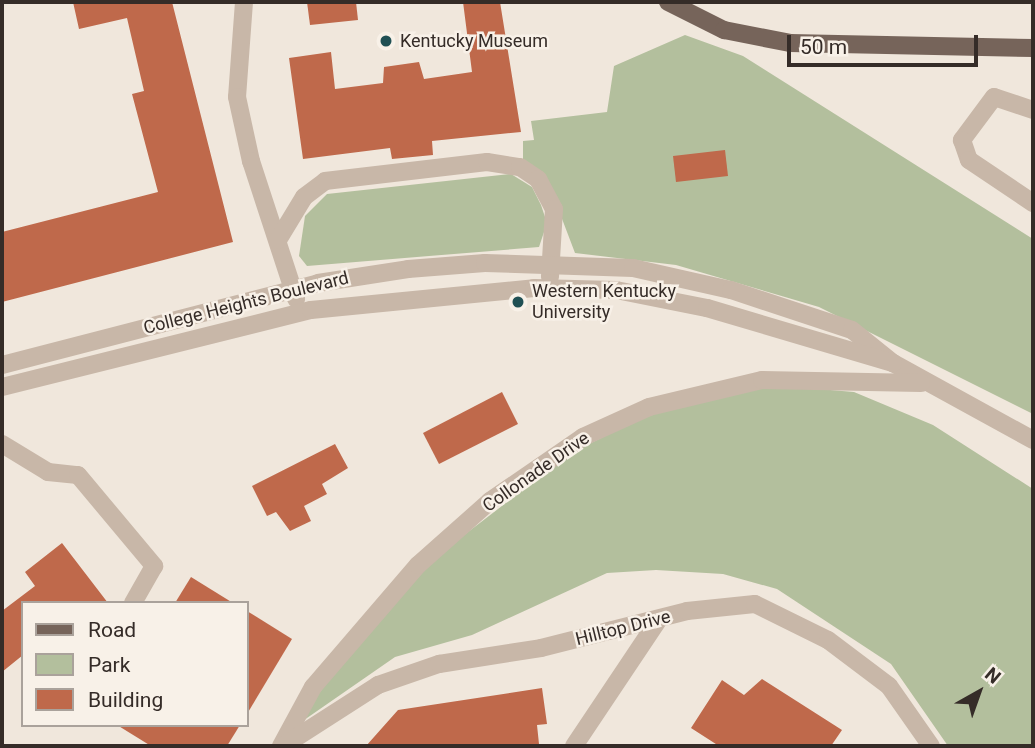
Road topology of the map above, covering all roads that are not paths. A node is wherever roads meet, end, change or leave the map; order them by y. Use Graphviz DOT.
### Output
graph roads {
  1 [pos="244,2"];
  2 [pos="668,2"];
  3 [pos="1033,48"];
  4 [pos="1033,110"];
  5 [pos="1033,203"];
  6 [pos="278,240"];
  7 [pos="551,266"];
  8 [pos="549,288"];
  9 [pos="293,289"];
  10 [pos="299,313"];
  11 [pos="893,363"];
  12 [pos="2,365"];
  13 [pos="934,385"];
  14 [pos="2,387"];
  15 [pos="1033,440"];
  16 [pos="2,444"];
  17 [pos="134,601"];
  18 [pos="659,619"];
  19 [pos="282,746"];
  20 [pos="574,746"];
  21 [pos="930,746"];
  1 -- 6 [label="street"];
  2 -- 3 [label="main road"];
  4 -- 5 [label="street"];
  6 -- 7 [label="street"];
  6 -- 9 [label="street"];
  7 -- 8 [label="street"];
  7 -- 9 [label="street, College Heights Boulevard"];
  7 -- 11 [label="street, College Heights Boulevard"];
  8 -- 10 [label="street, College Heights Boulevard"];
  8 -- 11 [label="street, College Heights Boulevard"];
  9 -- 10 [label="street"];
  9 -- 12 [label="street, College Heights Boulevard"];
  10 -- 14 [label="street, College Heights Boulevard"];
  11 -- 13 [label="street, College Heights Boulevard"];
  13 -- 15 [label="street, College Heights Boulevard"];
  13 -- 19 [label="street, Collonade Drive"];
  16 -- 17 [label="street"];
  18 -- 19 [label="street, Hilltop Drive"];
  18 -- 20 [label="street"];
  18 -- 21 [label="street, Hilltop Drive"];
}
